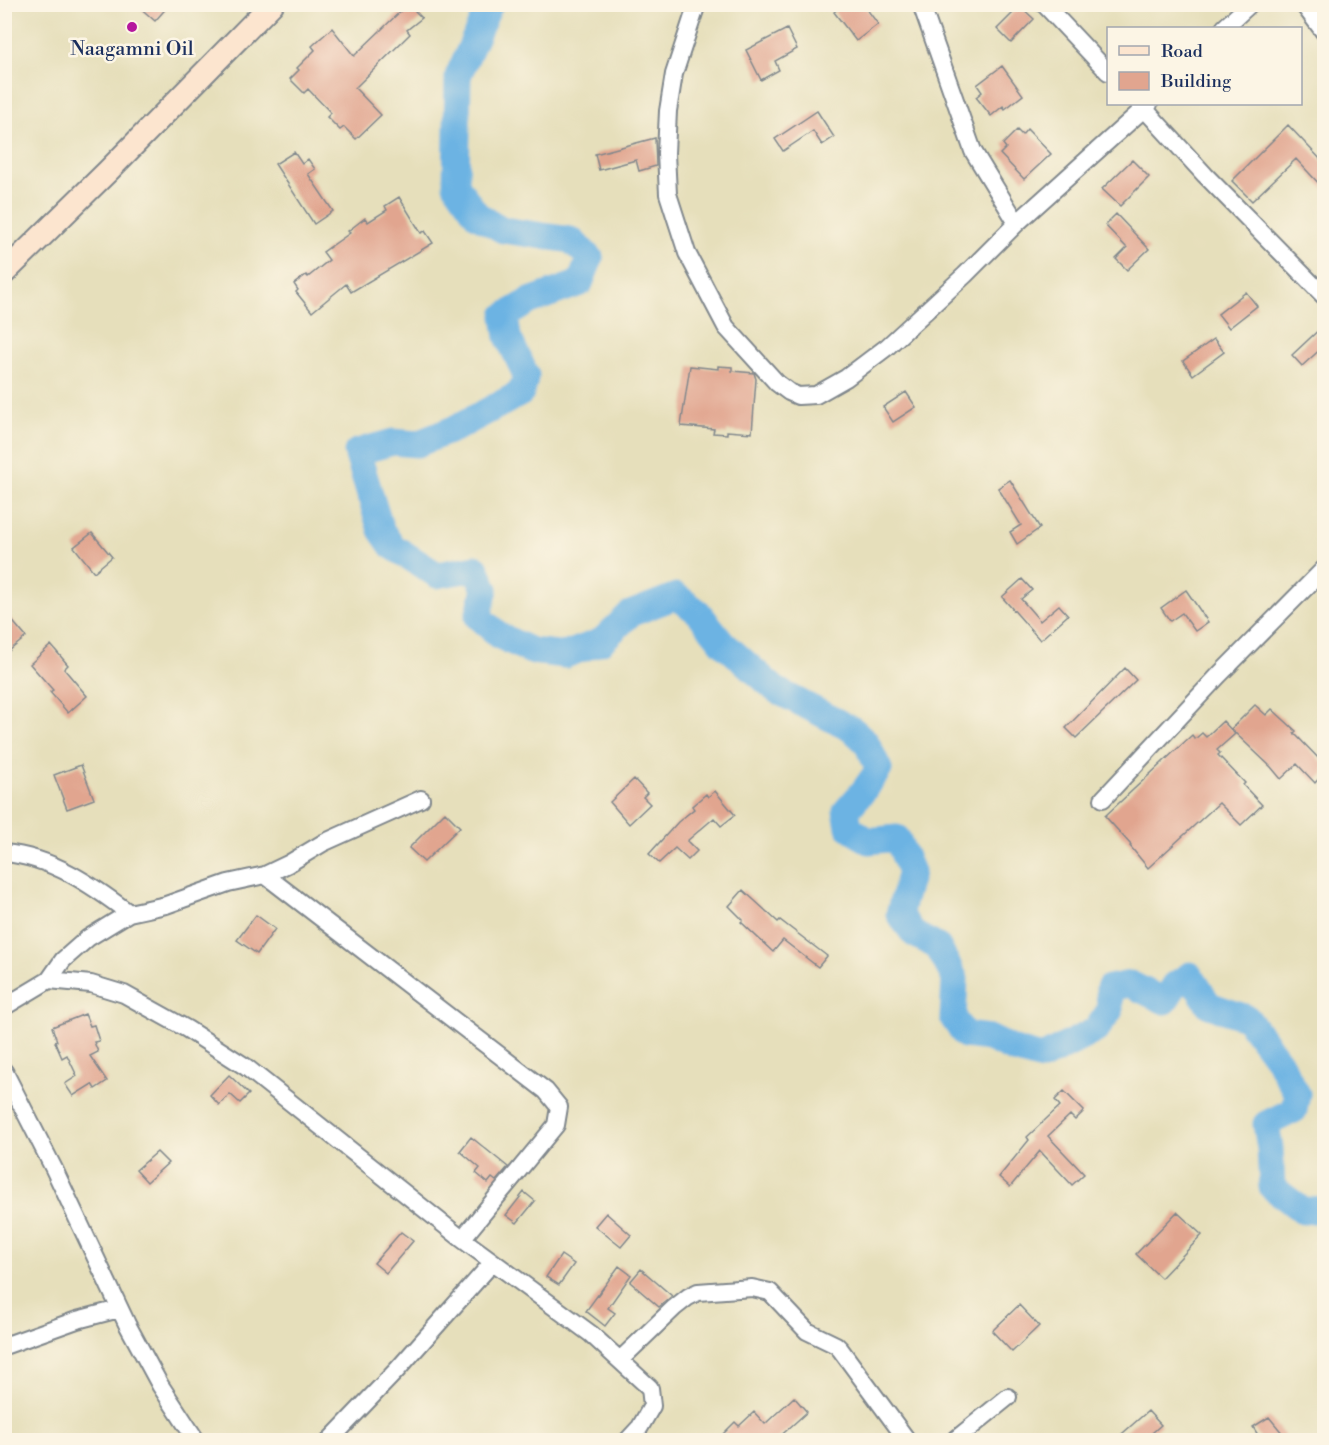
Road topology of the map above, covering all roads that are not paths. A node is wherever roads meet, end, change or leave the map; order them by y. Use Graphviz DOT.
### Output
graph roads {
  1 [pos="272,4"];
  2 [pos="697,4"];
  3 [pos="921,4"];
  4 [pos="1044,4"];
  5 [pos="1250,4"];
  6 [pos="1303,4"];
  7 [pos="1225,27"];
  8 [pos="1324,32"];
  9 [pos="1107,71"];
  10 [pos="1144,105"];
  11 [pos="1017,224"];
  12 [pos="4,273"];
  13 [pos="1324,296"];
  14 [pos="1324,569"];
  15 [pos="421,799"];
  16 [pos="1103,799"];
  17 [pos="4,853"];
  18 [pos="265,875"];
  19 [pos="129,913"];
  20 [pos="50,980"];
  21 [pos="4,1007"];
  22 [pos="4,1071"];
  23 [pos="462,1239"];
  24 [pos="493,1262"];
  25 [pos="119,1309"];
  26 [pos="4,1346"];
  27 [pos="621,1359"];
  28 [pos="1008,1397"];
  29 [pos="196,1440"];
  30 [pos="330,1440"];
  31 [pos="628,1440"];
  32 [pos="907,1440"];
  33 [pos="955,1440"];
  1 -- 12 [label="main road"];
  2 -- 11 [label="street"];
  3 -- 11 [label="street"];
  4 -- 9 [label="street"];
  5 -- 7 [label="street"];
  6 -- 8 [label="street"];
  10 -- 11 [label="street"];
  10 -- 13 [label="street"];
  14 -- 16 [label="street"];
  15 -- 18 [label="street"];
  17 -- 19 [label="street"];
  18 -- 19 [label="street"];
  18 -- 23 [label="street"];
  19 -- 20 [label="street"];
  20 -- 21 [label="street"];
  20 -- 23 [label="street"];
  22 -- 25 [label="street"];
  23 -- 24 [label="street"];
  24 -- 27 [label="street"];
  24 -- 30 [label="street"];
  25 -- 26 [label="street"];
  25 -- 29 [label="street"];
  27 -- 31 [label="street"];
  27 -- 32 [label="street"];
  28 -- 33 [label="street"];
}
